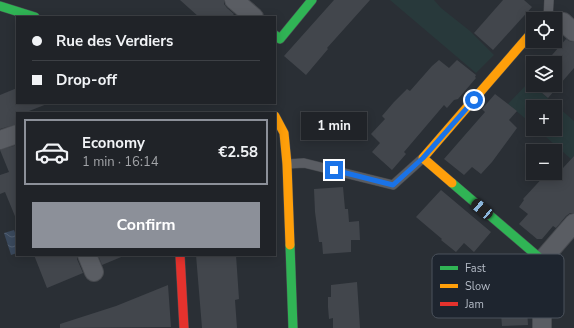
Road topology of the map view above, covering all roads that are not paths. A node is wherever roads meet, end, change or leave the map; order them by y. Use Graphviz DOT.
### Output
graph roads {
  1 [pos="234,0"];
  2 [pos="312,0"];
  3 [pos="549,0"];
  4 [pos="0,6"];
  5 [pos="548,12"];
  6 [pos="32,16"];
  7 [pos="253,16"];
  8 [pos="562,22"];
  9 [pos="574,32"];
  10 [pos="276,36"];
  11 [pos="526,40"];
  12 [pos="276,118"];
  13 [pos="16,134"];
  14 [pos="0,140"];
  15 [pos="423,158"];
  16 [pos="287,164"];
  17 [pos="574,223"];
  18 [pos="535,254"];
  19 [pos="547,254"];
  20 [pos="87,256"];
  21 [pos="180,256"];
  22 [pos="94,272"];
  23 [pos="184,328"];
  24 [pos="292,328"];
  1 -- 7 [label="street"];
  2 -- 10 [label="street"];
  3 -- 5 [label="lane"];
  4 -- 6 [label="street"];
  8 -- 9 [label="street"];
  11 -- 15 [label="street"];
  12 -- 16 [label="street"];
  13 -- 14 [label="street"];
  15 -- 16 [label="lane"];
  15 -- 18 [label="street"];
  16 -- 24 [label="street"];
  17 -- 19 [label="street"];
  20 -- 22 [label="street"];
  21 -- 23 [label="street"];
}
